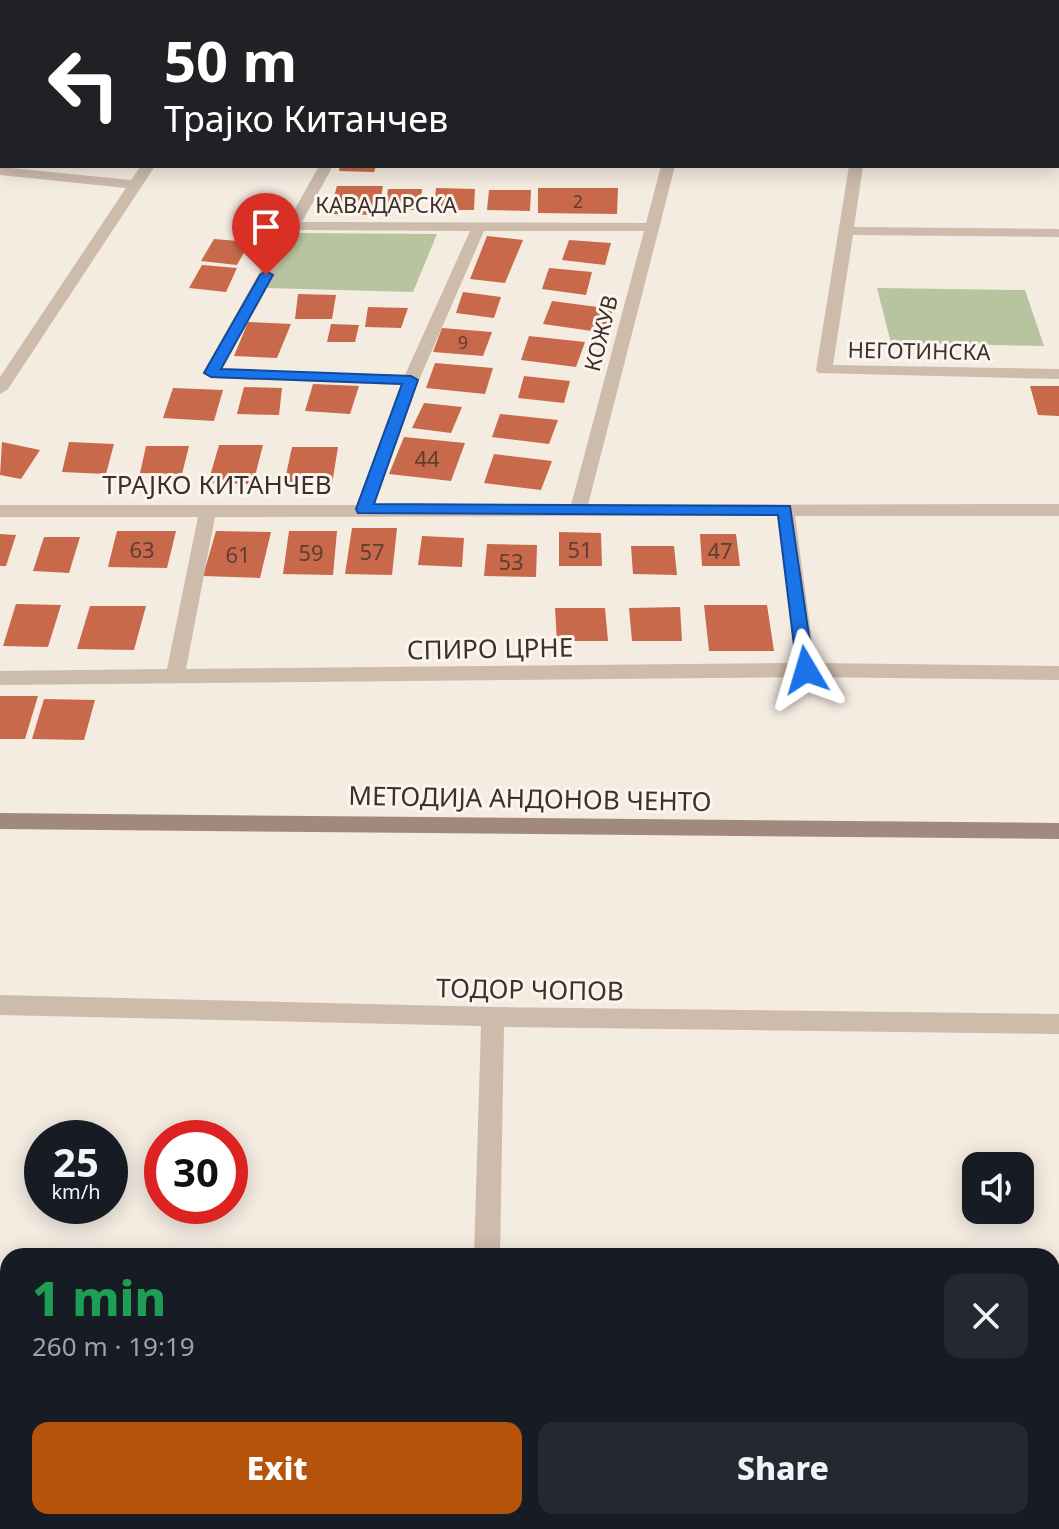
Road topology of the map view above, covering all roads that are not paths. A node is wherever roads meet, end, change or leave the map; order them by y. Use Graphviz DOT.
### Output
graph roads {
  1 [pos="147,168"];
  2 [pos="325,168"];
  3 [pos="667,168"];
  4 [pos="856,168"];
  5 [pos="0,171"];
  6 [pos="135,185"];
  7 [pos="294,226"];
  8 [pos="479,226"];
  9 [pos="650,227"];
  10 [pos="846,231"];
  11 [pos="1059,233"];
  12 [pos="1059,374"];
  13 [pos="411,380"];
  14 [pos="0,389"];
  15 [pos="364,509"];
  16 [pos="785,509"];
  17 [pos="208,510"];
  18 [pos="1059,510"];
  19 [pos="0,511"];
  20 [pos="578,511"];
  21 [pos="806,670"];
  22 [pos="1059,673"];
  23 [pos="0,678"];
  24 [pos="175,678"];
  25 [pos="0,821"];
  26 [pos="1059,831"];
  27 [pos="0,1005"];
  28 [pos="493,1017"];
  29 [pos="1059,1024"];
  30 [pos="487,1248"];
  1 -- 6 [label="street"];
  2 -- 7 [label="street, КАВАДАРСКА"];
  3 -- 9 [label="street, КОЖУВ"];
  4 -- 10 [label="street, НЕГОТИНСКА"];
  5 -- 6 [label="street"];
  6 -- 14 [label="street"];
  7 -- 8 [label="street, КАВАДАРСКА"];
  7 -- 13 [label="street, КАВАДАРСКА"];
  8 -- 9 [label="street, КАВАДАРСКА"];
  8 -- 13 [label="street, КАВАДАРСКА"];
  9 -- 20 [label="street, КОЖУВ"];
  10 -- 11 [label="street"];
  10 -- 12 [label="street, НЕГОТИНСКА"];
  13 -- 15 [label="street, КАВАДАРСКА"];
  15 -- 17 [label="street, ТРАЈКО КИТАНЧЕВ"];
  15 -- 20 [label="street, ТРАЈКО КИТАНЧЕВ"];
  16 -- 18 [label="street, ТРАЈКО КИТАНЧЕВ"];
  16 -- 20 [label="street, ТРАЈКО КИТАНЧЕВ"];
  16 -- 21 [label="street"];
  17 -- 19 [label="street, ТРАЈКО КИТАНЧЕВ"];
  17 -- 24 [label="street"];
  21 -- 22 [label="street, СПИРО ЦРНЕ"];
  21 -- 24 [label="street, СПИРО ЦРНЕ"];
  23 -- 24 [label="street, СПИРО ЦРНЕ"];
  25 -- 26 [label="main road, МЕТОДИЈА АНДОНОВ ЧЕНТО"];
  27 -- 28 [label="street, ТОДОР ЧОПОВ"];
  28 -- 29 [label="street, ТОДОР ЧОПОВ"];
  28 -- 30 [label="street"];
}
